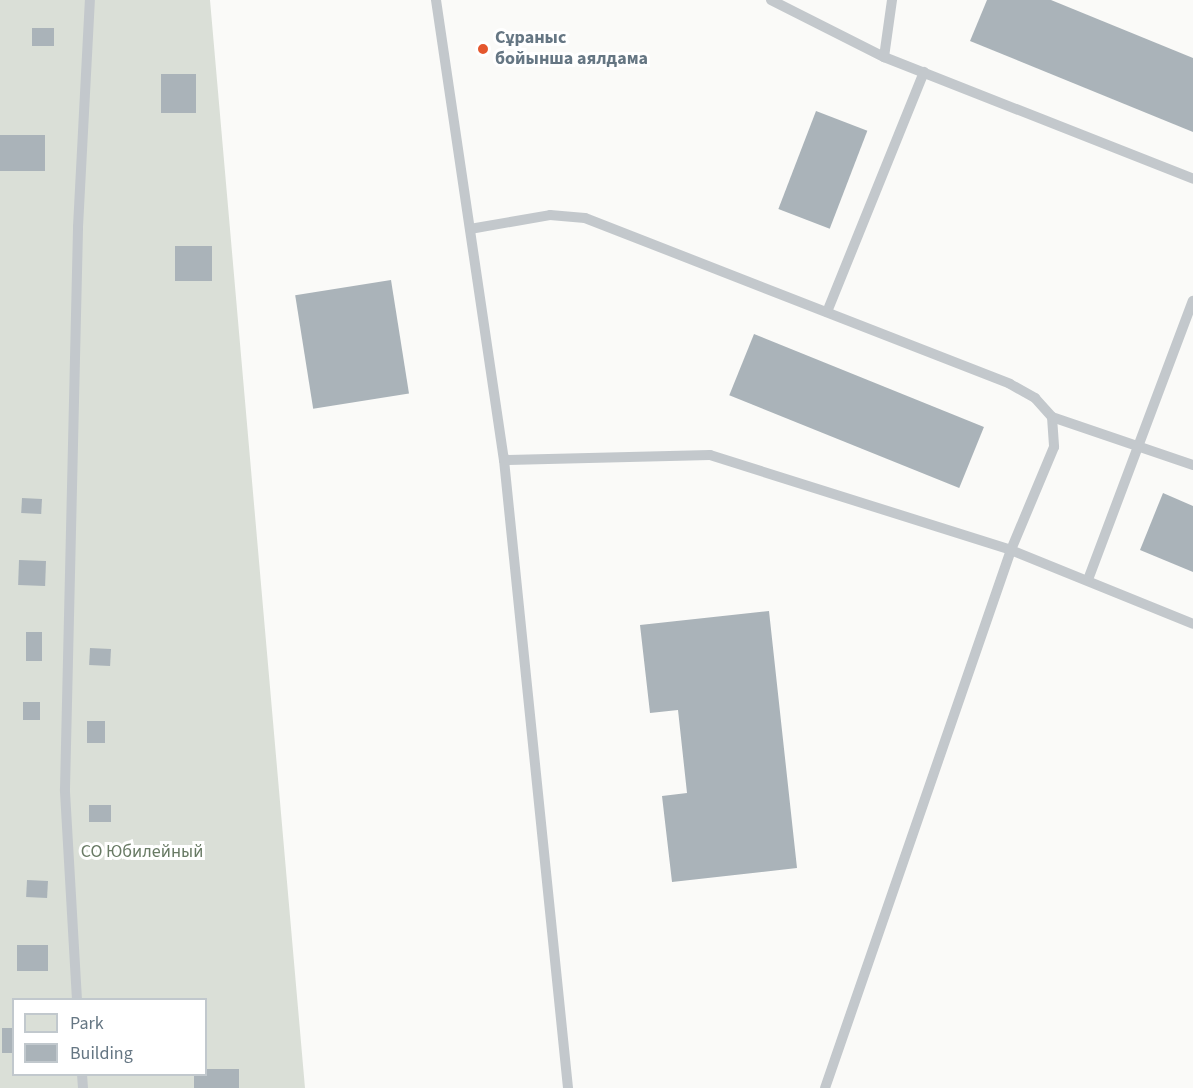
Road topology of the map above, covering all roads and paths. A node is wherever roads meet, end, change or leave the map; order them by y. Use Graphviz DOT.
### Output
graph roads {
  1 [pos="90,0"];
  2 [pos="436,0"];
  3 [pos="892,0"];
  4 [pos="777,1"];
  5 [pos="884,57"];
  6 [pos="924,72"];
  7 [pos="1193,179"];
  8 [pos="470,229"];
  9 [pos="1193,301"];
  10 [pos="827,312"];
  11 [pos="1052,417"];
  12 [pos="1139,443"];
  13 [pos="504,460"];
  14 [pos="1193,465"];
  15 [pos="1011,550"];
  16 [pos="1089,577"];
  17 [pos="1193,624"];
  18 [pos="77,998"];
  19 [pos="568,1088"];
  20 [pos="825,1088"];
  1 -- 18 [label="lane"];
  2 -- 8 [label="lane"];
  3 -- 5 [label="lane"];
  4 -- 5 [label="lane"];
  5 -- 6 [label="lane"];
  6 -- 7 [label="lane"];
  6 -- 10 [label="lane"];
  8 -- 10 [label="lane"];
  8 -- 13 [label="lane"];
  9 -- 12 [label="lane"];
  10 -- 11 [label="lane"];
  11 -- 12 [label="lane"];
  11 -- 15 [label="lane"];
  12 -- 14 [label="lane"];
  12 -- 16 [label="lane"];
  13 -- 15 [label="lane"];
  13 -- 19 [label="lane"];
  15 -- 16 [label="lane"];
  15 -- 20 [label="lane"];
  16 -- 17 [label="lane"];
}
